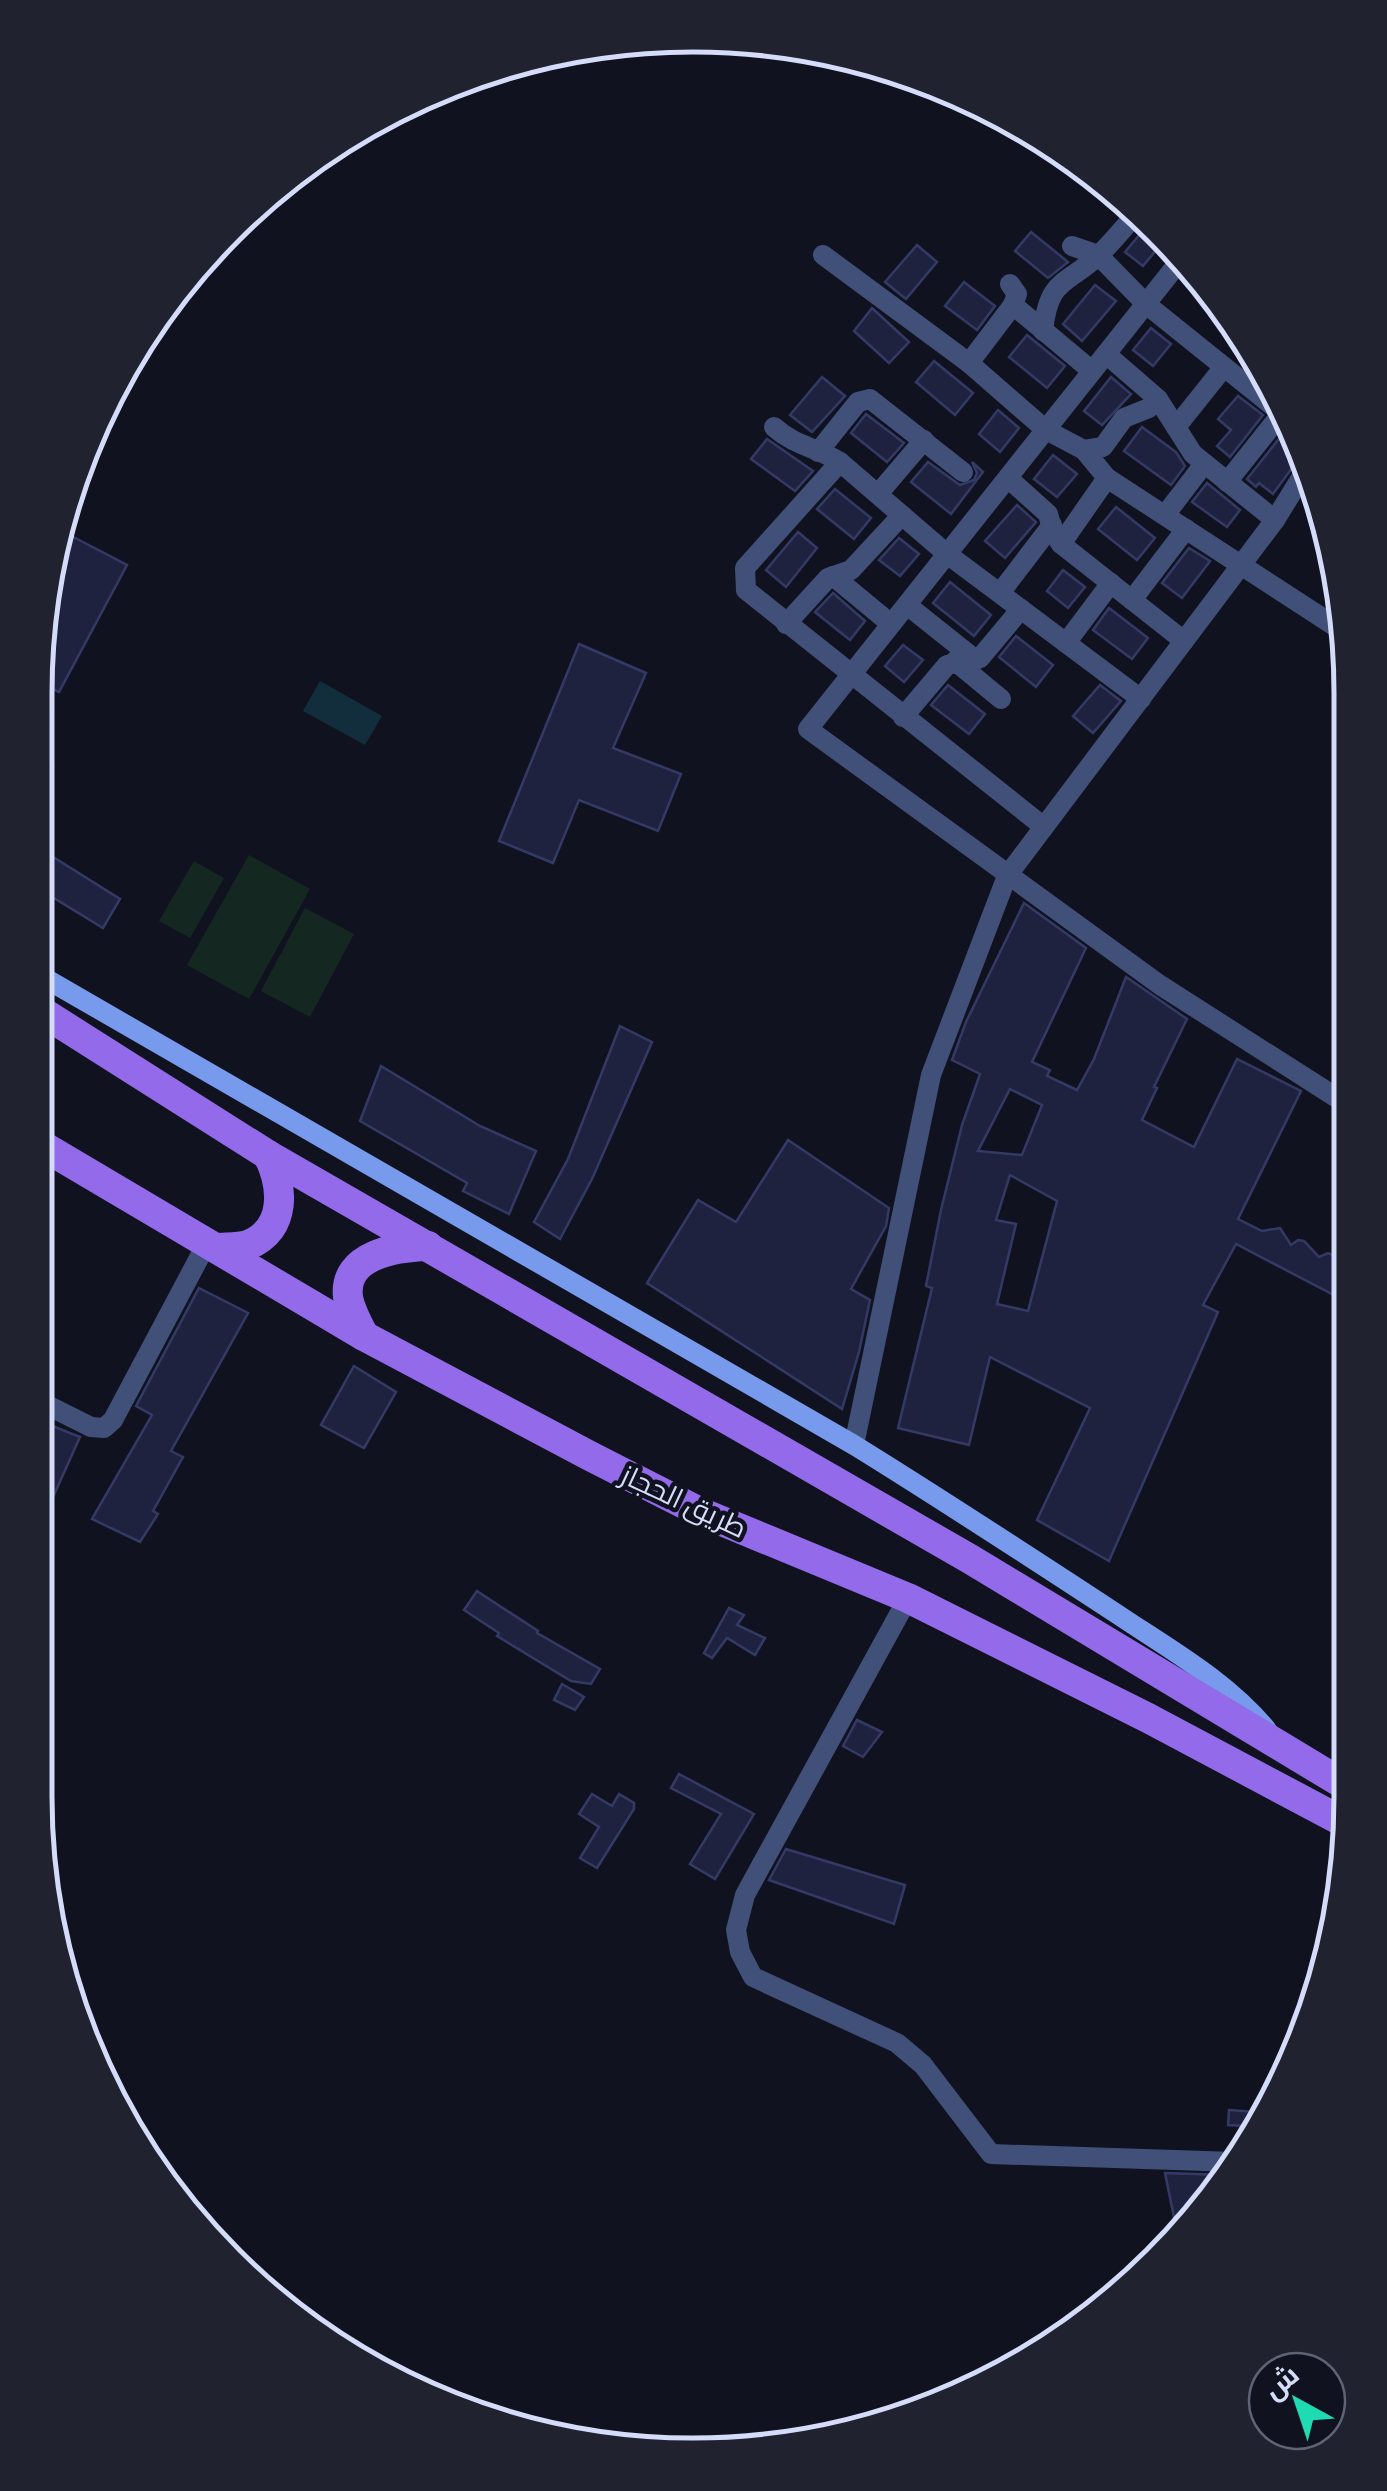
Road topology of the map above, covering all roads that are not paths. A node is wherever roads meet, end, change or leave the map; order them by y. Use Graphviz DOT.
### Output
graph roads {
  1 [pos="1128,223"];
  2 [pos="1072,246"];
  3 [pos="823,254"];
  4 [pos="1098,256"];
  5 [pos="1173,269"];
  6 [pos="1146,304"];
  7 [pos="1043,331"];
  8 [pos="1106,354"];
  9 [pos="969,363"];
  10 [pos="1224,367"];
  11 [pos="1092,372"];
  12 [pos="1261,397"];
  13 [pos="1158,399"];
  14 [pos="1275,424"];
  15 [pos="774,427"];
  16 [pos="1176,427"];
  17 [pos="1046,430"];
  18 [pos="924,440"];
  19 [pos="1084,450"];
  20 [pos="818,452"];
  21 [pos="840,462"];
  22 [pos="1204,464"];
  23 [pos="963,472"];
  24 [pos="1008,478"];
  25 [pos="1107,478"];
  26 [pos="1227,482"];
  27 [pos="1298,483"];
  28 [pos="878,494"];
  29 [pos="902,515"];
  30 [pos="1165,515"];
  31 [pos="1276,520"];
  32 [pos="1186,529"];
  33 [pos="1056,535"];
  34 [pos="947,554"];
  35 [pos="1242,565"];
  36 [pos="833,576"];
  37 [pos="1111,583"];
  38 [pos="1000,593"];
  39 [pos="1132,600"];
  40 [pos="907,605"];
  41 [pos="1021,609"];
  42 [pos="786,624"];
  43 [pos="892,624"];
  44 [pos="1330,624"];
  45 [pos="1184,640"];
  46 [pos="1066,643"];
  47 [pos="966,661"];
  48 [pos="850,675"];
  49 [pos="1001,699"];
  50 [pos="1140,699"];
  51 [pos="903,716"];
  52 [pos="1044,827"];
  53 [pos="1007,876"];
  54 [pos="52,982"];
  55 [pos="52,1018"];
  56 [pos="1334,1095"];
  57 [pos="52,1152"];
  58 [pos="268,1154"];
  59 [pos="211,1246"];
  60 [pos="428,1246"];
  61 [pos="364,1336"];
  62 [pos="52,1407"];
  63 [pos="854,1445"];
  64 [pos="908,1598"];
  65 [pos="1277,1744"];
  66 [pos="1334,1778"];
  67 [pos="1334,1817"];
  68 [pos="1221,2162"];
  1 -- 4 [label="street"];
  2 -- 4 [label="street"];
  3 -- 9 [label="street"];
  4 -- 6 [label="street"];
  4 -- 7 [label="street"];
  5 -- 6 [label="street"];
  6 -- 8 [label="street"];
  6 -- 10 [label="street"];
  7 -- 9 [label="street"];
  7 -- 11 [label="street"];
  8 -- 11 [label="street"];
  8 -- 13 [label="street"];
  9 -- 17 [label="street"];
  10 -- 12 [label="street"];
  10 -- 16 [label="street"];
  11 -- 17 [label="street"];
  13 -- 16 [label="street"];
  13 -- 19 [label="street"];
  14 -- 26 [label="street"];
  15 -- 20 [label="street"];
  16 -- 22 [label="street"];
  17 -- 19 [label="street"];
  17 -- 24 [label="street"];
  18 -- 20 [label="street"];
  18 -- 23 [label="street"];
  18 -- 28 [label="street"];
  19 -- 25 [label="street"];
  20 -- 21 [label="street"];
  21 -- 28 [label="street"];
  21 -- 42 [label="street"];
  22 -- 26 [label="street"];
  22 -- 30 [label="street"];
  24 -- 33 [label="street"];
  24 -- 34 [label="street"];
  25 -- 30 [label="street"];
  25 -- 33 [label="street"];
  26 -- 31 [label="street"];
  27 -- 31 [label="street"];
  28 -- 29 [label="street"];
  29 -- 34 [label="street"];
  29 -- 36 [label="street"];
  30 -- 32 [label="street"];
  31 -- 35 [label="street"];
  32 -- 35 [label="street"];
  32 -- 39 [label="street"];
  33 -- 37 [label="street"];
  33 -- 38 [label="street"];
  34 -- 38 [label="street"];
  34 -- 40 [label="street"];
  35 -- 44 [label="street"];
  35 -- 45 [label="street"];
  36 -- 42 [label="street"];
  36 -- 43 [label="street"];
  37 -- 39 [label="street"];
  37 -- 46 [label="street"];
  38 -- 41 [label="street"];
  39 -- 45 [label="street"];
  40 -- 43 [label="street"];
  40 -- 47 [label="street"];
  41 -- 46 [label="street"];
  41 -- 47 [label="street"];
  42 -- 48 [label="street"];
  43 -- 48 [label="street"];
  45 -- 50 [label="street"];
  46 -- 50 [label="street"];
  47 -- 49 [label="street"];
  47 -- 51 [label="street"];
  48 -- 51 [label="street"];
  48 -- 53 [label="street"];
  50 -- 52 [label="street"];
  51 -- 52 [label="street"];
  52 -- 53 [label="street"];
  53 -- 56 [label="street"];
  53 -- 63 [label="street"];
  54 -- 63 [label="main road"];
  55 -- 58 [label="main road"];
  57 -- 59 [label="main road, طريق الحجاز"];
  58 -- 59 [label="main road"];
  58 -- 60 [label="main road"];
  59 -- 61 [label="main road, طريق الحجاز"];
  59 -- 62 [label="street"];
  60 -- 61 [label="main road"];
  60 -- 65 [label="main road"];
  61 -- 64 [label="main road, طريق الحجاز"];
  63 -- 65 [label="main road"];
  64 -- 67 [label="main road, طريق الحجاز"];
  64 -- 68 [label="street"];
  65 -- 66 [label="main road"];
}
